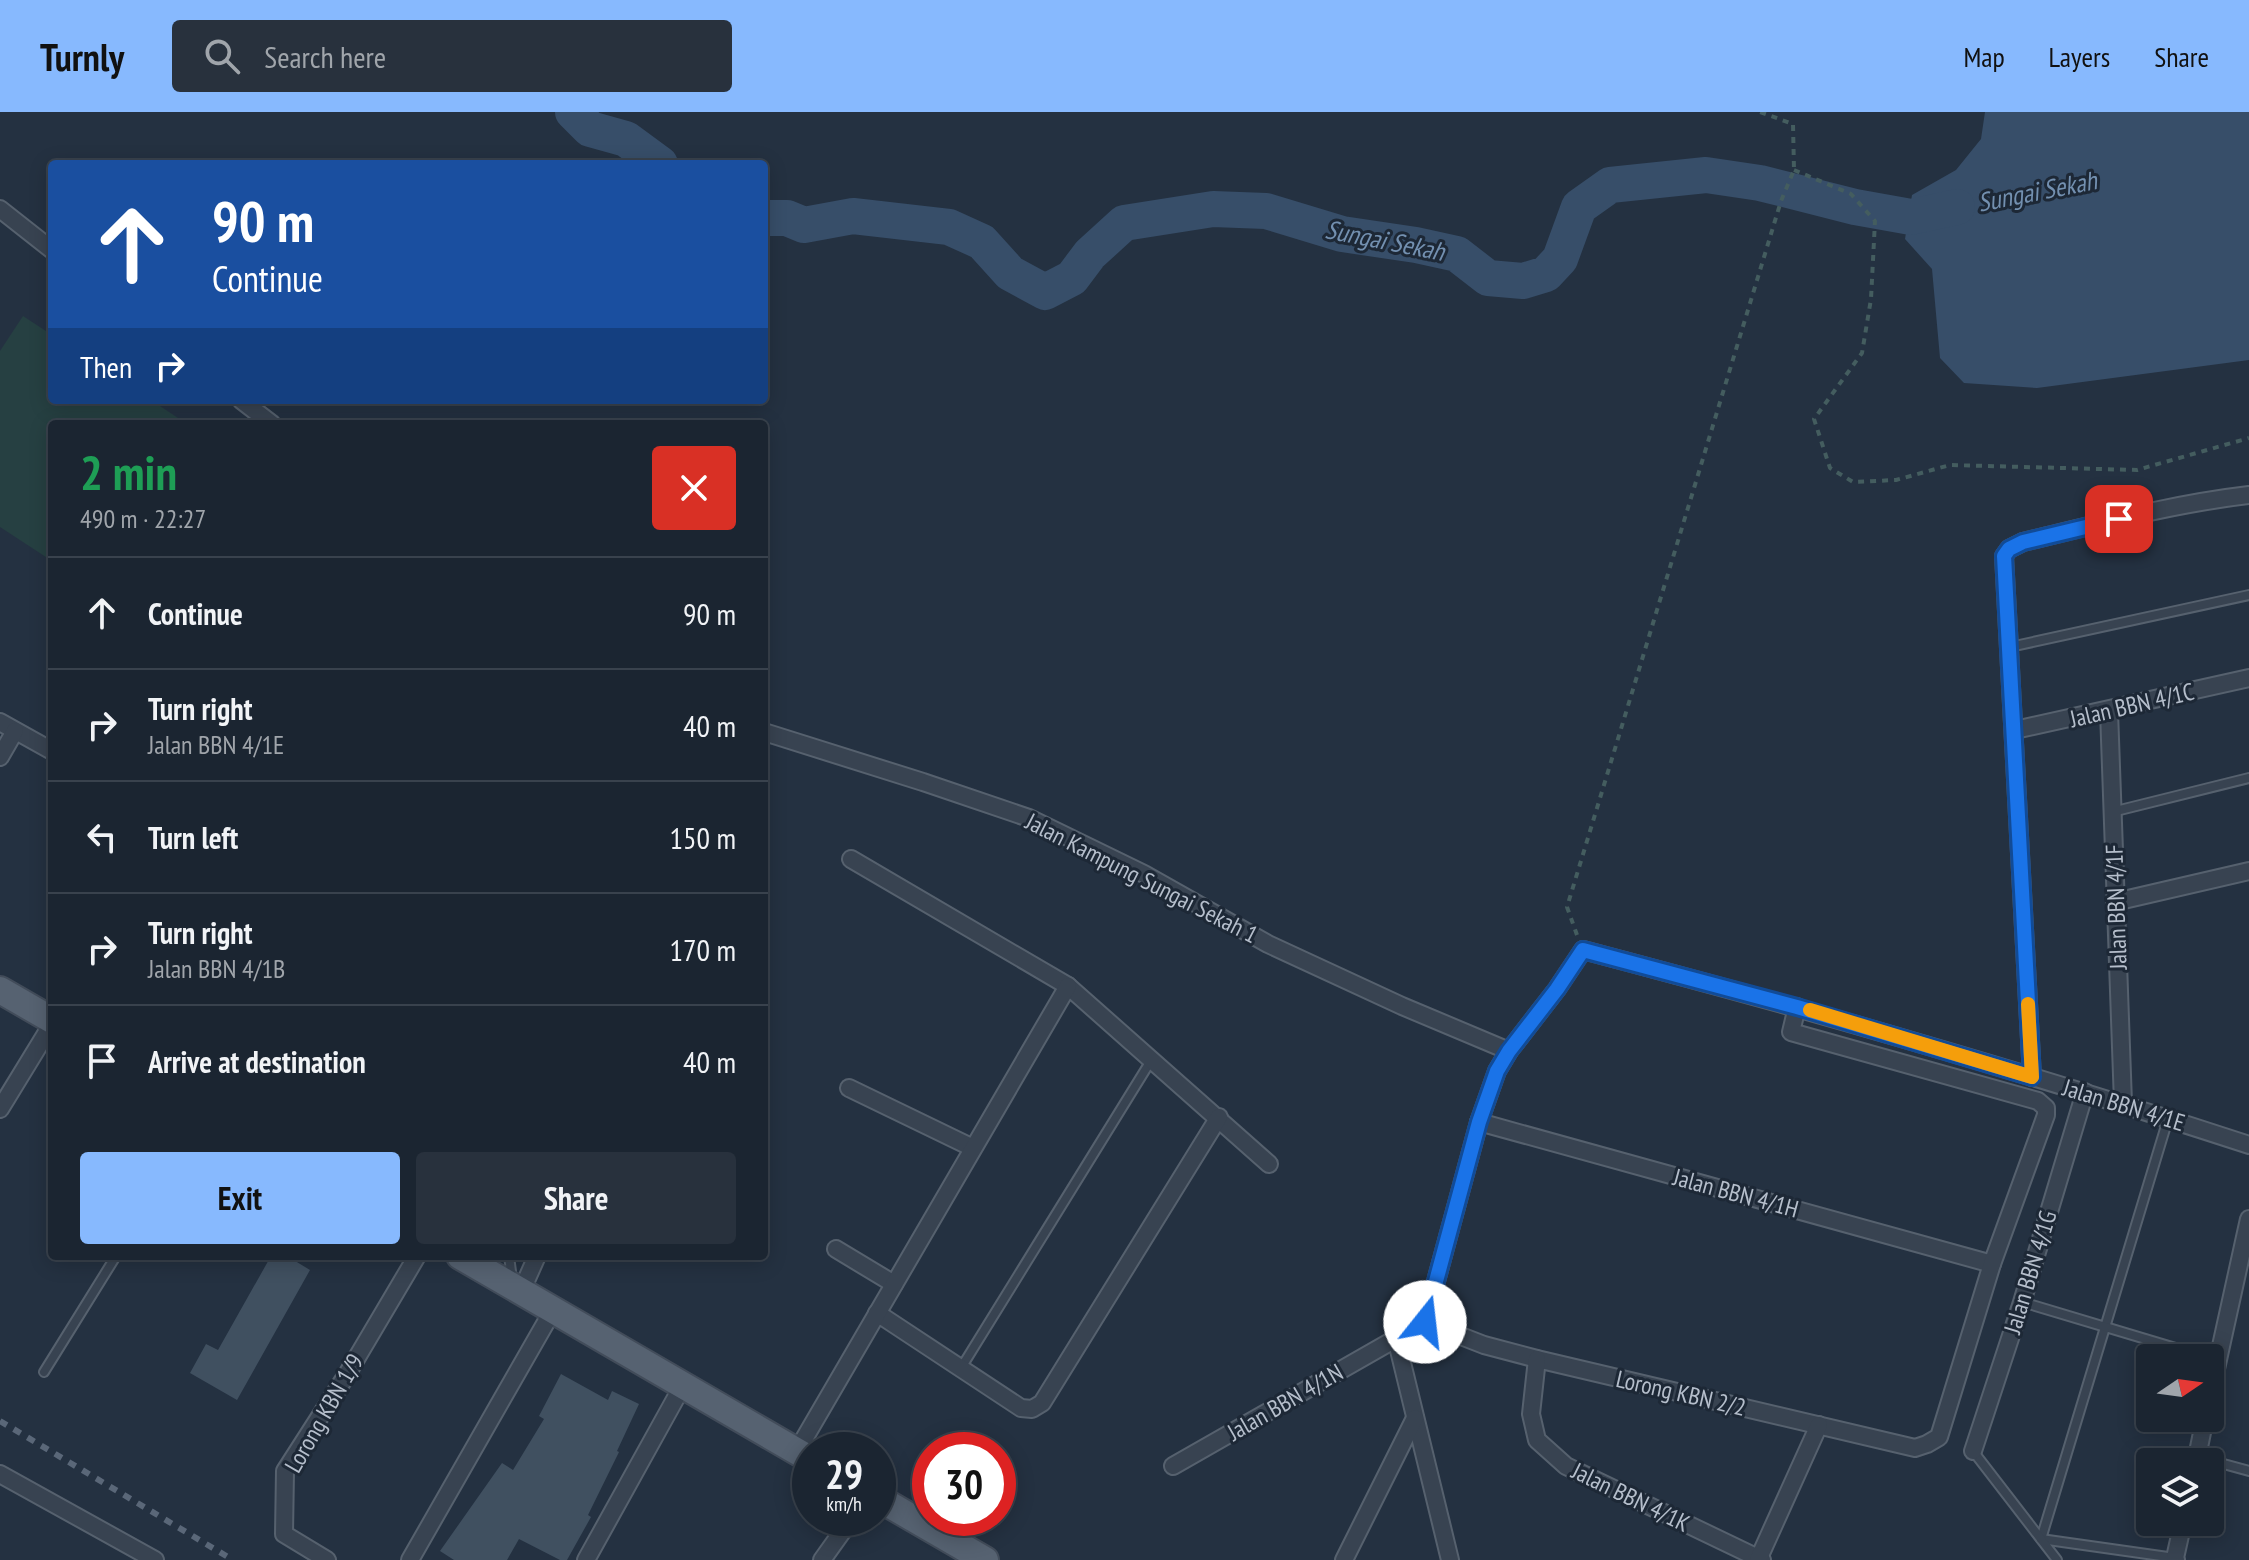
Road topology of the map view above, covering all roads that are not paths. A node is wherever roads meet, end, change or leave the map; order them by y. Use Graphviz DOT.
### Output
graph roads {
  1 [pos="0,209"];
  2 [pos="48,247"];
  3 [pos="246,404"];
  4 [pos="267,420"];
  5 [pos="2249,495"];
  6 [pos="2249,595"];
  7 [pos="2010,647"];
  8 [pos="2249,678"];
  9 [pos="2109,711"];
  10 [pos="0,722"];
  11 [pos="2015,730"];
  12 [pos="15,731"];
  13 [pos="768,733"];
  14 [pos="48,749"];
  15 [pos="0,757"];
  16 [pos="2249,778"];
  17 [pos="2112,812"];
  18 [pos="851,859"];
  19 [pos="2249,871"];
  20 [pos="2115,902"];
  21 [pos="1068,986"];
  22 [pos="0,990"];
  23 [pos="1797,1007"];
  24 [pos="48,1020"];
  25 [pos="48,1029"];
  26 [pos="1509,1051"];
  27 [pos="1152,1058"];
  28 [pos="2032,1077"];
  29 [pos="849,1088"];
  30 [pos="2085,1092"];
  31 [pos="2123,1103"];
  32 [pos="0,1109"];
  33 [pos="1219,1117"];
  34 [pos="2168,1119"];
  35 [pos="1479,1122"];
  36 [pos="2249,1145"];
  37 [pos="973,1148"];
  38 [pos="1269,1164"];
  39 [pos="2249,1219"];
  40 [pos="836,1249"];
  41 [pos="114,1260"];
  42 [pos="415,1260"];
  43 [pos="467,1260"];
  44 [pos="510,1260"];
  45 [pos="535,1260"];
  46 [pos="1992,1264"];
  47 [pos="894,1284"];
  48 [pos="517,1289"];
  49 [pos="2022,1302"];
  50 [pos="553,1310"];
  51 [pos="877,1313"];
  52 [pos="1425,1322"];
  53 [pos="2105,1327"];
  54 [pos="1396,1338"];
  55 [pos="2162,1344"];
  56 [pos="2216,1344"];
  57 [pos="1537,1359"];
  58 [pos="961,1368"];
  59 [pos="44,1372"];
  60 [pos="683,1385"];
  61 [pos="1415,1418"];
  62 [pos="1819,1425"];
  63 [pos="815,1432"];
  64 [pos="792,1449"];
  65 [pos="1973,1451"];
  66 [pos="1173,1466"];
  67 [pos="2224,1466"];
  68 [pos="2249,1471"];
  69 [pos="0,1474"];
  70 [pos="896,1512"];
  71 [pos="839,1536"];
  72 [pos="2180,1536"];
  73 [pos="2041,1539"];
  74 [pos="950,1552"];
  75 [pos="1759,1559"];
  76 [pos="2176,1559"];
  77 [pos="155,1560"];
  78 [pos="327,1560"];
  79 [pos="410,1560"];
  80 [pos="586,1560"];
  81 [pos="822,1560"];
  82 [pos="985,1560"];
  83 [pos="1344,1560"];
  84 [pos="1450,1560"];
  85 [pos="2057,1560"];
  1 -- 2 [label="street"];
  3 -- 4 [label="street"];
  5 -- 7 [label="street"];
  6 -- 7 [label="lane"];
  7 -- 11 [label="street"];
  8 -- 9 [label="street, Jalan BBN 4/1C"];
  9 -- 11 [label="street, Jalan BBN 4/1C"];
  9 -- 17 [label="street, Jalan BBN 4/1F"];
  10 -- 12 [label="street"];
  11 -- 28 [label="street"];
  12 -- 14 [label="street"];
  12 -- 15 [label="street"];
  13 -- 26 [label="street, Jalan Kampung Sungai Sekah 1"];
  16 -- 17 [label="lane"];
  17 -- 20 [label="street, Jalan BBN 4/1F"];
  18 -- 21 [label="street"];
  19 -- 20 [label="street"];
  20 -- 31 [label="street, Jalan BBN 4/1F"];
  21 -- 27 [label="street"];
  21 -- 37 [label="street"];
  22 -- 24 [label="main road"];
  23 -- 26 [label="street, Jalan BBN 4/1E"];
  23 -- 28 [label="street, Jalan BBN 4/1E"];
  23 -- 46 [label="street"];
  25 -- 32 [label="street"];
  26 -- 35 [label="street"];
  27 -- 33 [label="street"];
  27 -- 58 [label="lane"];
  28 -- 30 [label="street, Jalan BBN 4/1E"];
  29 -- 37 [label="street"];
  30 -- 31 [label="street, Jalan BBN 4/1E"];
  30 -- 49 [label="street, Jalan BBN 4/1G"];
  31 -- 34 [label="street, Jalan BBN 4/1E"];
  33 -- 38 [label="street"];
  33 -- 58 [label="street"];
  34 -- 36 [label="street, Jalan BBN 4/1E"];
  34 -- 53 [label="lane"];
  35 -- 46 [label="street, Jalan BBN 4/1H"];
  35 -- 52 [label="street"];
  37 -- 47 [label="street"];
  39 -- 56 [label="street"];
  40 -- 47 [label="street"];
  41 -- 59 [label="lane"];
  42 -- 78 [label="street, Lorong KBN 1/9"];
  43 -- 48 [label="main road"];
  44 -- 48 [label="lane"];
  45 -- 48 [label="street"];
  46 -- 62 [label="street, Lorong KBN 2/2"];
  47 -- 51 [label="street"];
  48 -- 50 [label="main road"];
  49 -- 53 [label="lane"];
  49 -- 65 [label="street, Jalan BBN 4/1G"];
  50 -- 60 [label="main road"];
  50 -- 79 [label="street"];
  51 -- 58 [label="street"];
  51 -- 63 [label="street"];
  52 -- 54 [label="street"];
  52 -- 57 [label="street, Lorong KBN 2/2"];
  53 -- 55 [label="lane"];
  53 -- 73 [label="lane"];
  54 -- 61 [label="street"];
  54 -- 66 [label="street, Jalan BBN 4/1N"];
  57 -- 62 [label="street, Lorong KBN 2/2"];
  57 -- 75 [label="street, Jalan BBN 4/1K"];
  60 -- 64 [label="main road"];
  60 -- 80 [label="street"];
  61 -- 83 [label="street"];
  61 -- 84 [label="street"];
  62 -- 75 [label="street"];
  65 -- 73 [label="lane"];
  67 -- 68 [label="lane"];
  69 -- 77 [label="street"];
  70 -- 74 [label="main road"];
  71 -- 81 [label="street"];
  72 -- 76 [label="street"];
  73 -- 76 [label="lane"];
  73 -- 85 [label="lane"];
  74 -- 82 [label="main road"];
}
